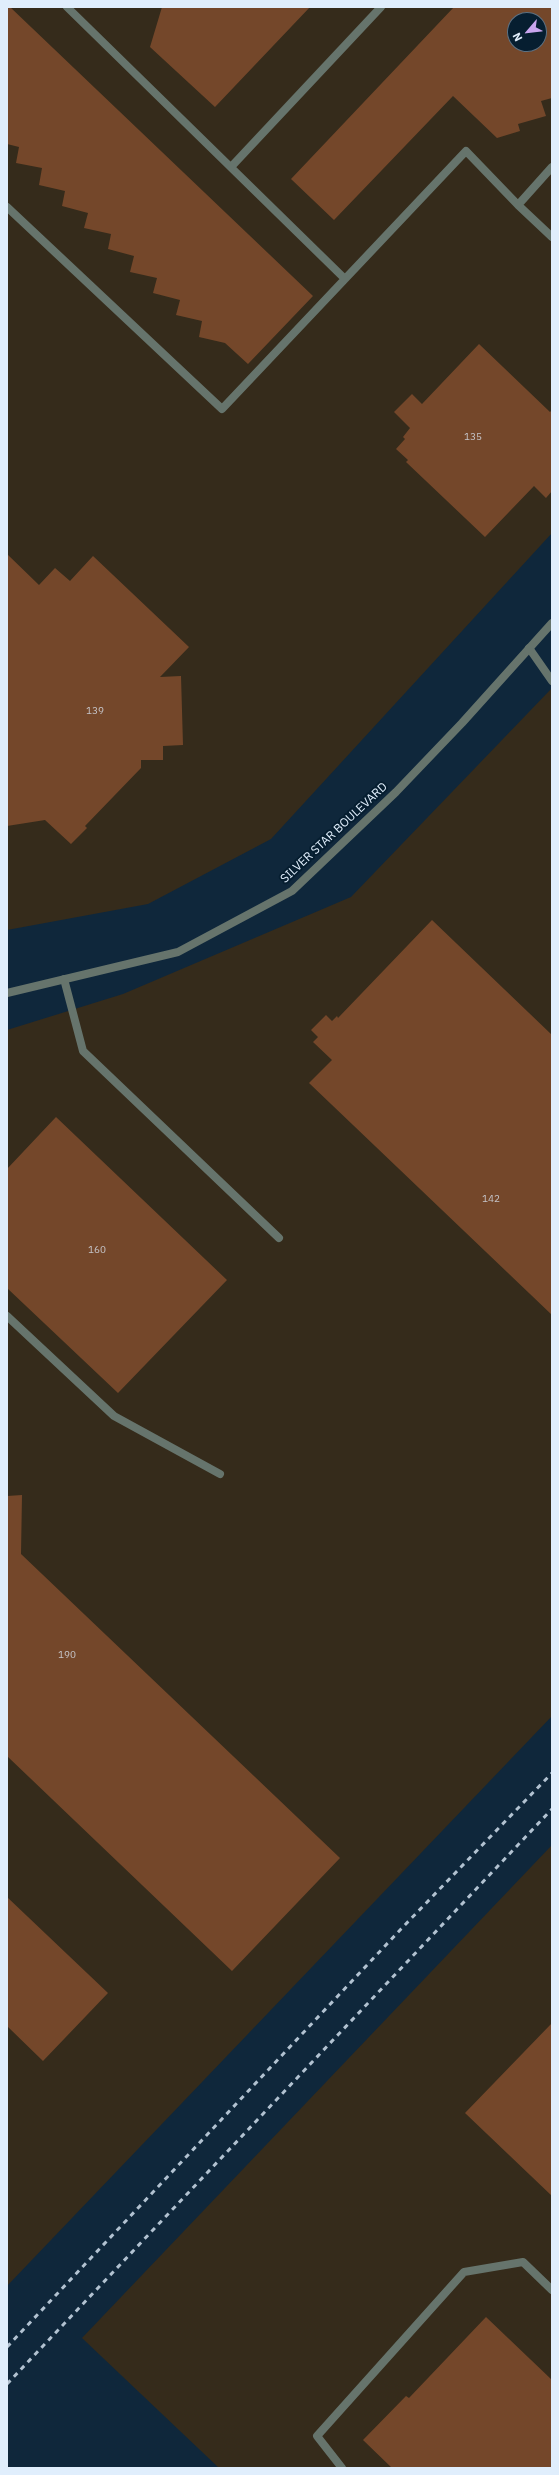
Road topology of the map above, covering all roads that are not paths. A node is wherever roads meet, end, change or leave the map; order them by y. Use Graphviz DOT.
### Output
graph roads {
  1 [pos="67,7"];
  2 [pos="381,7"];
  3 [pos="231,167"];
  4 [pos="552,167"];
  5 [pos="518,206"];
  6 [pos="7,207"];
  7 [pos="552,237"];
  8 [pos="345,278"];
  9 [pos="552,623"];
  10 [pos="529,648"];
  11 [pos="552,681"];
  12 [pos="64,979"];
  13 [pos="7,993"];
  14 [pos="280,1238"];
  15 [pos="7,1316"];
  16 [pos="220,1474"];
  17 [pos="552,2290"];
  18 [pos="342,2468"];
  1 -- 3 [label="street"];
  2 -- 3 [label="street"];
  3 -- 8 [label="street"];
  4 -- 5 [label="street"];
  5 -- 7 [label="street"];
  5 -- 8 [label="street"];
  6 -- 8 [label="street"];
  9 -- 10 [label="street, SILVER STAR BOULEVARD"];
  10 -- 11 [label="street"];
  10 -- 12 [label="street, SILVER STAR BOULEVARD"];
  12 -- 13 [label="street, SILVER STAR BOULEVARD"];
  12 -- 14 [label="street"];
  15 -- 16 [label="street"];
  17 -- 18 [label="street"];
}
